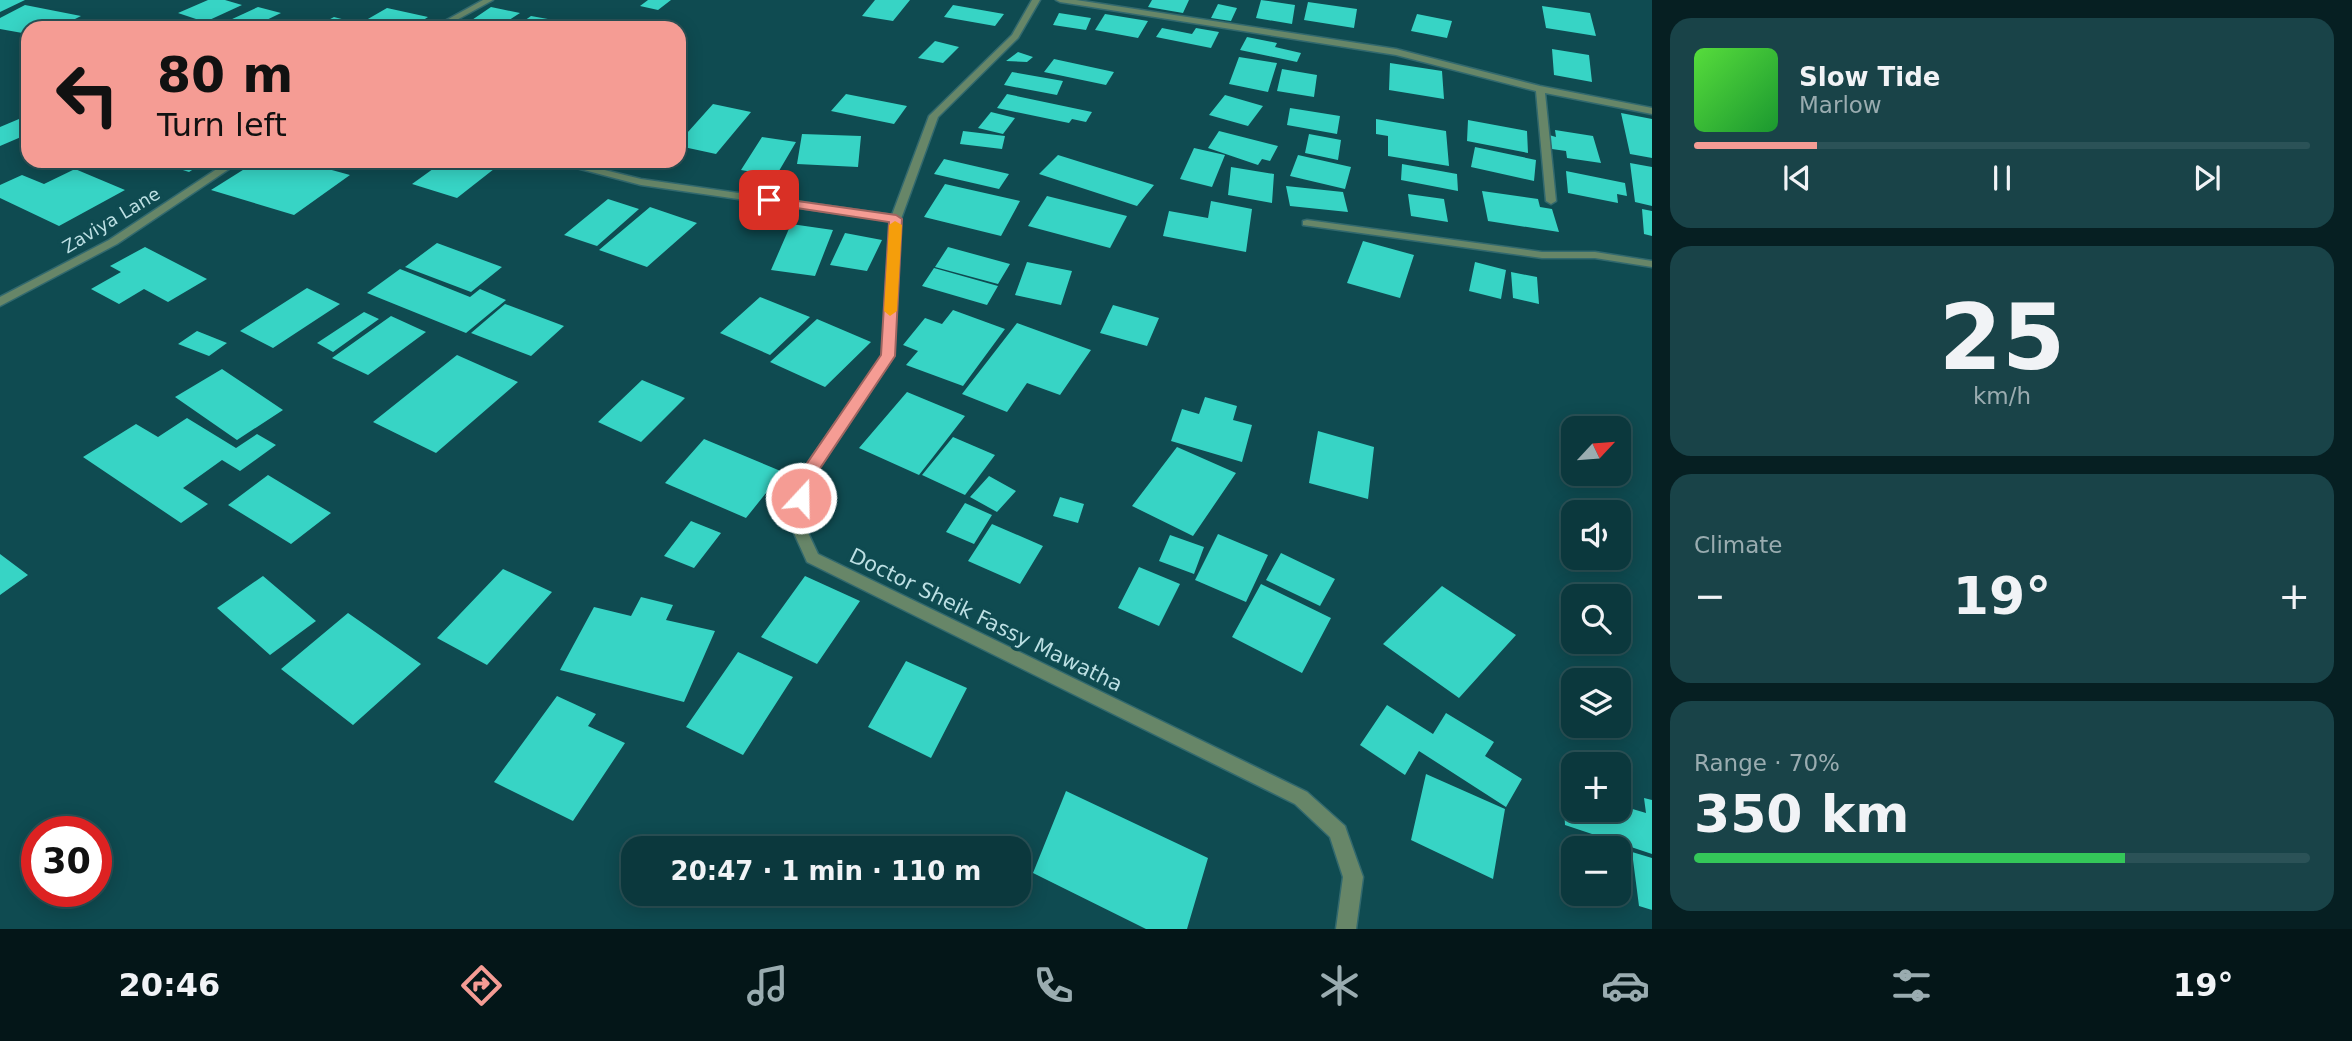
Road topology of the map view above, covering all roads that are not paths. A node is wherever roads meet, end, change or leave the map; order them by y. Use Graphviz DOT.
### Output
graph roads {
  1 [pos="489,0"];
  2 [pos="1036,0"];
  3 [pos="1060,0"];
  4 [pos="449,21"];
  5 [pos="1540,89"];
  6 [pos="1652,111"];
  7 [pos="225,168"];
  8 [pos="584,168"];
  9 [pos="1551,201"];
  10 [pos="896,219"];
  11 [pos="1307,223"];
  12 [pos="1652,264"];
  13 [pos="0,302"];
  14 [pos="1346,929"];
  1 -- 4 [label="street"];
  2 -- 10 [label="street, Doctor Sheik Fassy Mawatha"];
  3 -- 5 [label="street"];
  5 -- 6 [label="street"];
  5 -- 9 [label="street"];
  7 -- 13 [label="street, Zaviya Lane"];
  8 -- 10 [label="street"];
  10 -- 14 [label="street, Doctor Sheik Fassy Mawatha"];
  11 -- 12 [label="street"];
}
